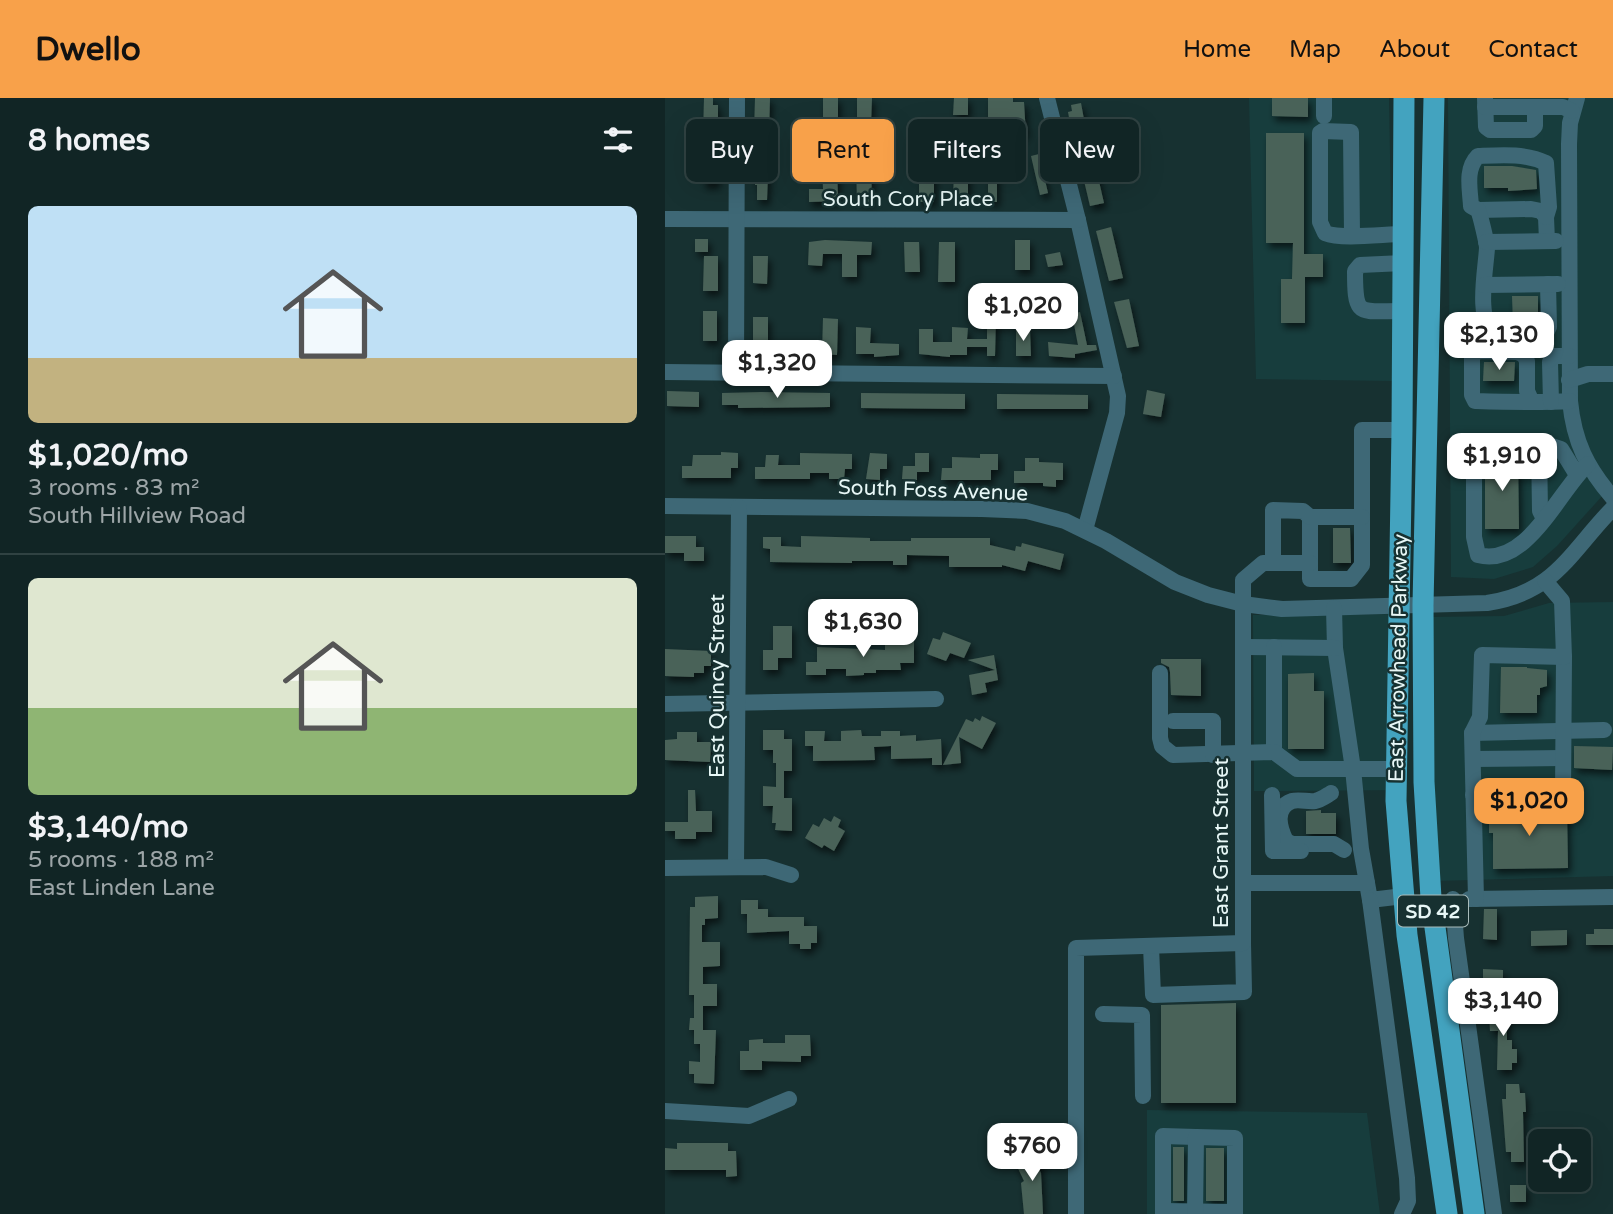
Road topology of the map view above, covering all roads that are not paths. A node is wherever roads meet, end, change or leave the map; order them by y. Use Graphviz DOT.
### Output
graph roads {
  1 [pos="737,98"];
  2 [pos="1047,98"];
  3 [pos="1324,98"];
  4 [pos="1403,98"];
  5 [pos="1434,98"];
  6 [pos="1485,102"];
  7 [pos="1575,105"];
  8 [pos="1535,107"];
  9 [pos="1324,116"];
  10 [pos="1478,210"];
  11 [pos="1546,217"];
  12 [pos="665,219"];
  13 [pos="737,219"];
  14 [pos="1078,220"];
  15 [pos="1403,234"];
  16 [pos="1352,235"];
  17 [pos="1569,240"];
  18 [pos="1546,241"];
  19 [pos="1486,242"];
  20 [pos="1403,263"];
  21 [pos="1548,284"];
  22 [pos="1569,284"];
  23 [pos="1484,285"];
  24 [pos="1402,311"];
  25 [pos="1569,356"];
  26 [pos="665,372"];
  27 [pos="736,372"];
  28 [pos="1613,374"];
  29 [pos="1114,376"];
  30 [pos="1569,380"];
  31 [pos="1570,401"];
  32 [pos="1532,402"];
  33 [pos="1551,402"];
  34 [pos="1402,430"];
  35 [pos="1539,446"];
  36 [pos="1582,470"];
  37 [pos="1613,498"];
  38 [pos="665,506"];
  39 [pos="739,507"];
  40 [pos="1613,508"];
  41 [pos="1310,517"];
  42 [pos="1359,517"];
  43 [pos="1544,519"];
  44 [pos="1085,530"];
  45 [pos="1273,563"];
  46 [pos="1310,569"];
  47 [pos="1545,581"];
  48 [pos="1243,604"];
  49 [pos="1398,605"];
  50 [pos="1423,605"];
  51 [pos="1334,608"];
  52 [pos="1243,647"];
  53 [pos="1274,647"];
  54 [pos="1335,648"];
  55 [pos="1564,657"];
  56 [pos="1160,673"];
  57 [pos="936,699"];
  58 [pos="665,704"];
  59 [pos="737,704"];
  60 [pos="1173,721"];
  61 [pos="1563,730"];
  62 [pos="1604,730"];
  63 [pos="1472,733"];
  64 [pos="1274,752"];
  65 [pos="1242,754"];
  66 [pos="1213,755"];
  67 [pos="1562,758"];
  68 [pos="1473,759"];
  69 [pos="1353,769"];
  70 [pos="1396,769"];
  71 [pos="1242,793"];
  72 [pos="1331,793"];
  73 [pos="1355,793"];
  74 [pos="1272,794"];
  75 [pos="1473,795"];
  76 [pos="1344,849"];
  77 [pos="1361,849"];
  78 [pos="736,866"];
  79 [pos="665,868"];
  80 [pos="791,875"];
  81 [pos="1243,883"];
  82 [pos="1367,883"];
  83 [pos="1404,897"];
  84 [pos="1613,897"];
  85 [pos="1442,899"];
  86 [pos="1476,899"];
  87 [pos="1370,900"];
  88 [pos="1243,943"];
  89 [pos="1150,946"];
  90 [pos="1153,995"];
  91 [pos="1103,1014"];
  92 [pos="1142,1016"];
  93 [pos="1143,1096"];
  94 [pos="789,1099"];
  95 [pos="665,1111"];
  96 [pos="1196,1137"];
  97 [pos="1163,1212"];
  98 [pos="1195,1213"];
  99 [pos="1235,1213"];
  100 [pos="1076,1214"];
  101 [pos="1402,1214"];
  102 [pos="1447,1214"];
  103 [pos="1474,1214"];
  104 [pos="1494,1214"];
  1 -- 13 [label="street"];
  2 -- 14 [label="street"];
  3 -- 9 [label="street"];
  4 -- 15 [label="main road, East Arrowhead Parkway / SD 42"];
  5 -- 50 [label="main road, East Arrowhead Parkway / SD 42"];
  6 -- 8 [label="street"];
  6 -- 8 [label="street"];
  7 -- 8 [label="street"];
  7 -- 17 [label="street"];
  10 -- 11 [label="street"];
  10 -- 11 [label="street"];
  10 -- 19 [label="street"];
  11 -- 18 [label="street"];
  12 -- 13 [label="street, South Cory Place"];
  13 -- 14 [label="street, South Cory Place"];
  13 -- 27 [label="street"];
  14 -- 29 [label="street"];
  15 -- 16 [label="street"];
  15 -- 20 [label="main road, East Arrowhead Parkway / SD 42"];
  16 -- 16 [label="street"];
  17 -- 18 [label="street"];
  17 -- 22 [label="street"];
  18 -- 19 [label="street"];
  19 -- 23 [label="street"];
  20 -- 24 [label="main road, East Arrowhead Parkway / SD 42"];
  20 -- 24 [label="street"];
  21 -- 22 [label="street"];
  21 -- 23 [label="street"];
  21 -- 23 [label="street"];
  22 -- 25 [label="street"];
  24 -- 34 [label="main road, East Arrowhead Parkway / SD 42"];
  25 -- 30 [label="street"];
  25 -- 33 [label="street"];
  26 -- 27 [label="street"];
  27 -- 29 [label="street"];
  28 -- 30 [label="street"];
  29 -- 44 [label="street"];
  30 -- 31 [label="street"];
  31 -- 33 [label="street"];
  31 -- 36 [label="street"];
  32 -- 32 [label="street"];
  32 -- 33 [label="street"];
  34 -- 42 [label="street"];
  34 -- 49 [label="main road, East Arrowhead Parkway / SD 42"];
  35 -- 36 [label="street"];
  35 -- 43 [label="street"];
  35 -- 43 [label="street"];
  36 -- 37 [label="street"];
  36 -- 43 [label="street"];
  38 -- 39 [label="street, South Foss Avenue"];
  39 -- 44 [label="street, South Foss Avenue"];
  39 -- 59 [label="street, East Quincy Street"];
  40 -- 47 [label="street, South Foss Avenue"];
  41 -- 42 [label="street"];
  41 -- 45 [label="street"];
  41 -- 46 [label="street"];
  42 -- 46 [label="street"];
  44 -- 48 [label="street, South Foss Avenue"];
  45 -- 46 [label="street"];
  45 -- 48 [label="street, East Grant Street"];
  47 -- 50 [label="street, South Foss Avenue"];
  47 -- 55 [label="street"];
  48 -- 51 [label="street, South Foss Avenue"];
  48 -- 52 [label="street, East Grant Street"];
  49 -- 50 [label="street, South Foss Avenue"];
  49 -- 51 [label="street, South Foss Avenue"];
  49 -- 70 [label="main road, East Arrowhead Parkway / SD 42"];
  50 -- 85 [label="main road, East Arrowhead Parkway / SD 42"];
  51 -- 54 [label="street"];
  52 -- 53 [label="street"];
  52 -- 65 [label="street, East Grant Street"];
  53 -- 54 [label="street"];
  53 -- 64 [label="street"];
  54 -- 69 [label="street"];
  55 -- 61 [label="street"];
  55 -- 63 [label="street"];
  56 -- 66 [label="street"];
  57 -- 59 [label="street"];
  58 -- 59 [label="street"];
  59 -- 78 [label="street, East Quincy Street"];
  60 -- 66 [label="street"];
  61 -- 62 [label="street"];
  61 -- 63 [label="street"];
  61 -- 67 [label="street"];
  63 -- 68 [label="street"];
  64 -- 65 [label="street"];
  64 -- 69 [label="street"];
  65 -- 66 [label="street"];
  65 -- 71 [label="street, East Grant Street"];
  67 -- 68 [label="street"];
  67 -- 75 [label="street"];
  68 -- 75 [label="street"];
  69 -- 70 [label="street"];
  69 -- 73 [label="street"];
  70 -- 83 [label="main road, East Arrowhead Parkway / SD 42"];
  71 -- 74 [label="street"];
  71 -- 81 [label="street, East Grant Street"];
  72 -- 73 [label="street"];
  72 -- 74 [label="street"];
  72 -- 76 [label="street"];
  73 -- 77 [label="street"];
  74 -- 76 [label="street"];
  75 -- 86 [label="street"];
  76 -- 77 [label="street"];
  77 -- 82 [label="street"];
  78 -- 79 [label="street"];
  78 -- 80 [label="street"];
  81 -- 82 [label="street"];
  81 -- 88 [label="street, East Grant Street"];
  82 -- 87 [label="street"];
  83 -- 87 [label="street"];
  83 -- 102 [label="main road, East Arrowhead Parkway / SD 42"];
  84 -- 86 [label="street"];
  85 -- 86 [label="street"];
  85 -- 103 [label="main road, East Arrowhead Parkway / SD 42"];
  85 -- 104 [label="street"];
  87 -- 101 [label="street"];
  88 -- 89 [label="street, East Grant Street"];
  88 -- 90 [label="street"];
  89 -- 90 [label="street"];
  89 -- 100 [label="street, East Grant Street"];
  90 -- 92 [label="street"];
  91 -- 92 [label="street"];
  92 -- 93 [label="street"];
  94 -- 95 [label="street"];
  96 -- 97 [label="street"];
  96 -- 98 [label="street"];
  96 -- 99 [label="street"];
  97 -- 98 [label="street"];
  98 -- 99 [label="street"];
}
